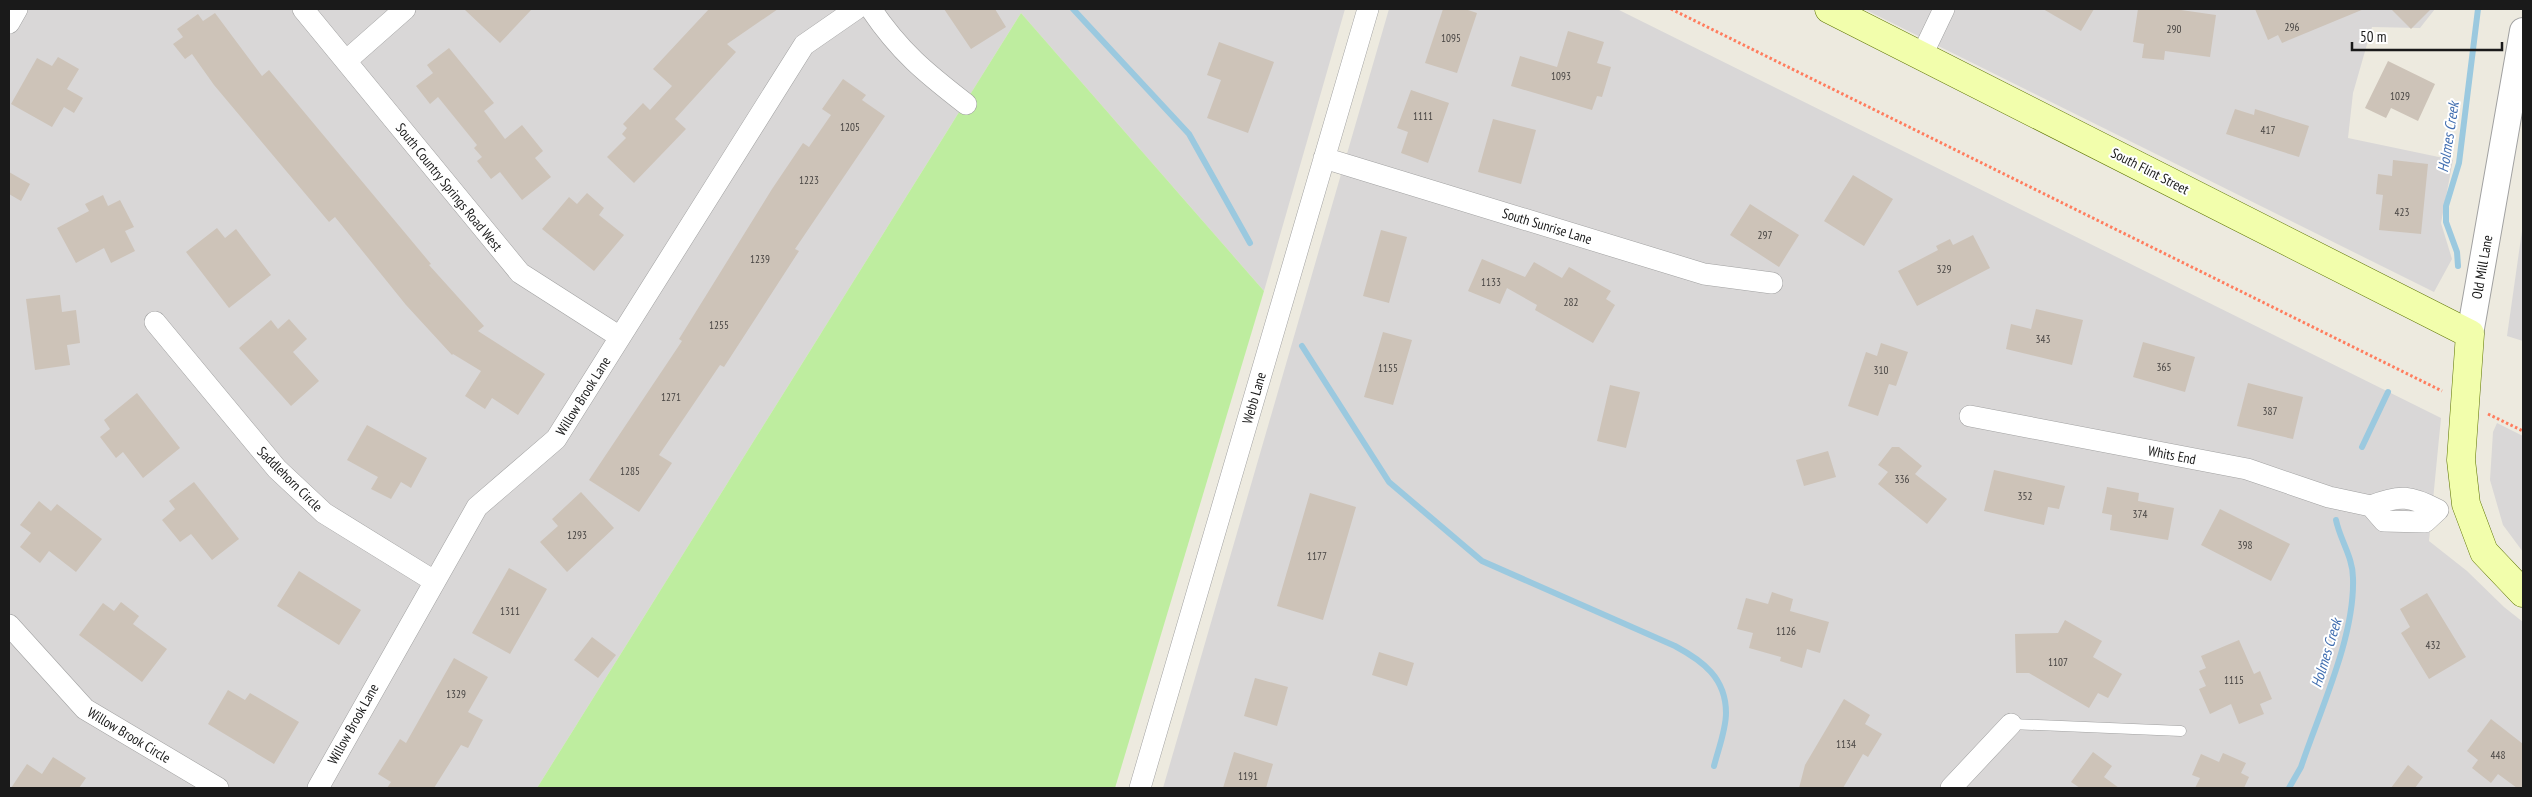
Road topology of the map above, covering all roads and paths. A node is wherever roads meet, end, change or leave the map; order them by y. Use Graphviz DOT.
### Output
graph roads {
  1 [pos="17,9"];
  2 [pos="303,9"];
  3 [pos="405,9"];
  4 [pos="856,9"];
  5 [pos="871,9"];
  6 [pos="1368,9"];
  7 [pos="1671,9"];
  8 [pos="1829,9"];
  9 [pos="1944,9"];
  10 [pos="9,22"];
  11 [pos="2523,31"];
  12 [pos="1922,55"];
  13 [pos="346,61"];
  14 [pos="966,104"];
  15 [pos="1324,158"];
  16 [pos="1772,283"];
  17 [pos="155,322"];
  18 [pos="2470,334"];
  19 [pos="620,337"];
  20 [pos="2466,403"];
  21 [pos="1970,416"];
  22 [pos="2523,431"];
  23 [pos="2466,504"];
  24 [pos="434,581"];
  25 [pos="2523,593"];
  26 [pos="9,625"];
  27 [pos="2011,724"];
  28 [pos="2181,731"];
  29 [pos="218,788"];
  30 [pos="318,788"];
  31 [pos="1140,788"];
  32 [pos="1951,788"];
  1 -- 10 [label="street"];
  2 -- 13 [label="street, South Country Springs Road West"];
  3 -- 13 [label="street"];
  4 -- 19 [label="street, Willow Brook Lane"];
  5 -- 14 [label="street"];
  6 -- 15 [label="street, Webb Lane"];
  7 -- 20 [label="path"];
  8 -- 12 [label="main road, South Flint Street"];
  9 -- 12 [label="street"];
  11 -- 18 [label="street, Old Mill Lane"];
  12 -- 18 [label="main road, South Flint Street"];
  13 -- 19 [label="street, South Country Springs Road West"];
  15 -- 16 [label="street, South Sunrise Lane"];
  15 -- 31 [label="street, Webb Lane"];
  17 -- 24 [label="street, Saddlehorn Circle"];
  18 -- 20 [label="main road, Old Mill Lane"];
  19 -- 24 [label="street, Willow Brook Lane"];
  20 -- 22 [label="path"];
  20 -- 23 [label="main road, Old Mill Lane"];
  21 -- 23 [label="street, Whits End"];
  23 -- 25 [label="main road, Old Mill Lane"];
  24 -- 30 [label="street, Willow Brook Lane"];
  26 -- 29 [label="street, Willow Brook Circle"];
  27 -- 28 [label="lane"];
  27 -- 32 [label="street"];
}
